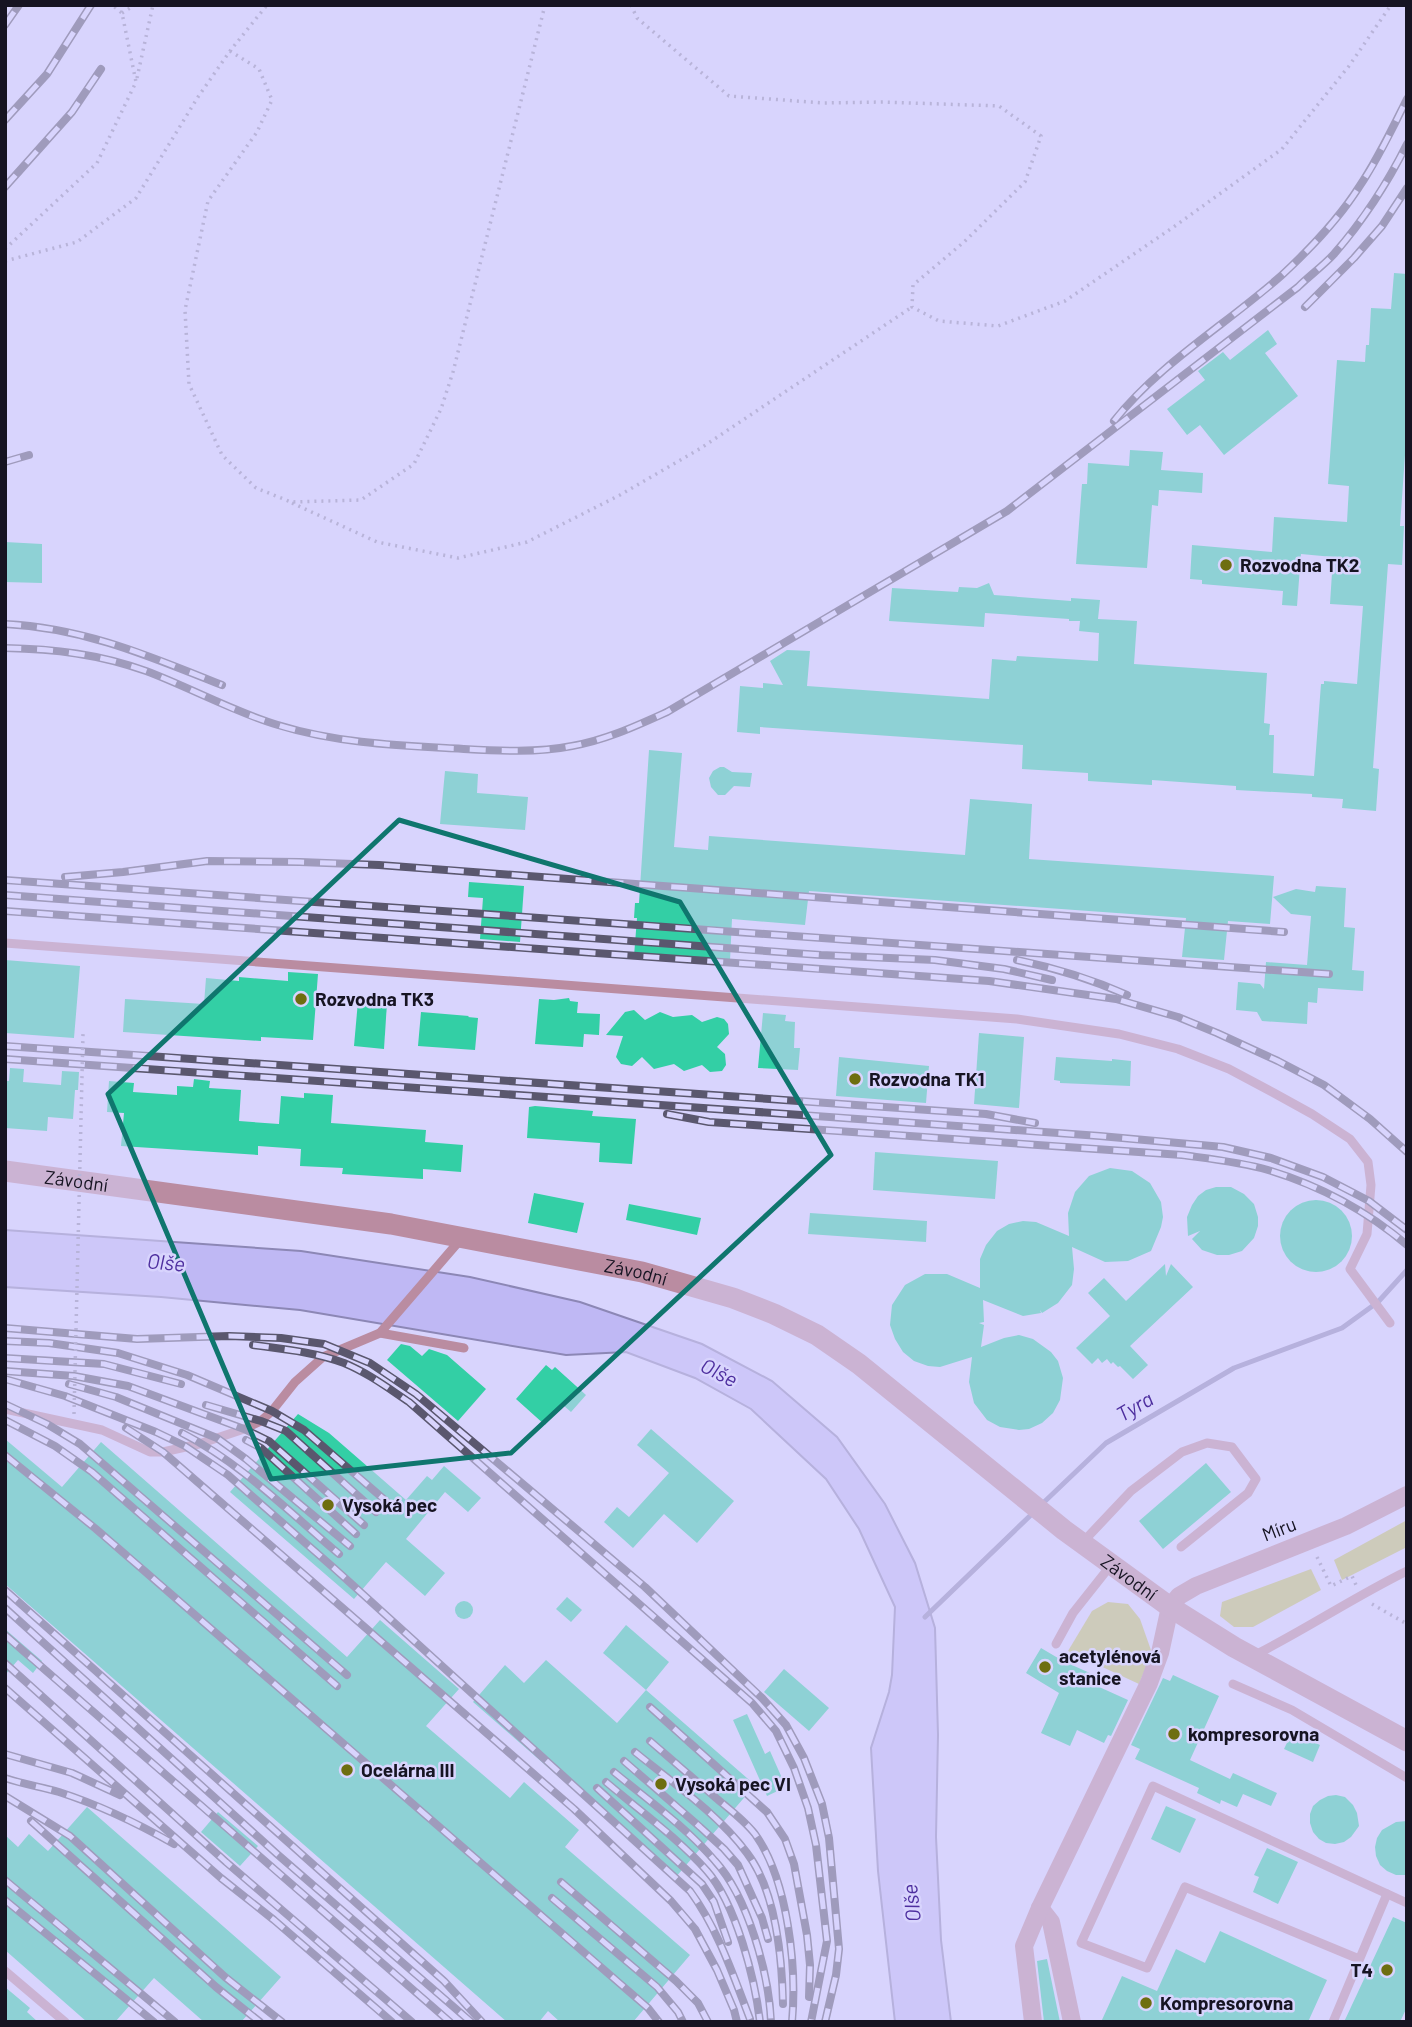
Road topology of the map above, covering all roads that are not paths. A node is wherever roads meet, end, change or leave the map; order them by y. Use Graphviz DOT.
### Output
graph roads {
  1 [pos="5,943"];
  2 [pos="5,1171"];
  3 [pos="456,1245"];
  4 [pos="1390,1323"];
  5 [pos="380,1333"];
  6 [pos="464,1348"];
  7 [pos="5,1409"];
  8 [pos="1407,1495"];
  9 [pos="1082,1543"];
  10 [pos="1181,1547"];
  11 [pos="1111,1565"];
  12 [pos="1407,1571"];
  13 [pos="1170,1607"];
  14 [pos="1056,1644"];
  15 [pos="1253,1656"];
  16 [pos="1233,1684"];
  17 [pos="1407,1741"];
  18 [pos="1407,1778"];
  19 [pos="1387,1894"];
  20 [pos="1407,1903"];
  21 [pos="1040,1908"];
  22 [pos="1359,1959"];
  23 [pos="5,1971"];
  24 [pos="65,2022"];
  25 [pos="1033,2022"];
  26 [pos="1072,2022"];
  27 [pos="1332,2022"];
  1 -- 4 [label="lane"];
  2 -- 3 [label="street, Závodní"];
  3 -- 5 [label="lane"];
  3 -- 9 [label="street, Závodní"];
  5 -- 6 [label="lane"];
  5 -- 7 [label="lane"];
  8 -- 13 [label="street, Míru"];
  9 -- 10 [label="lane"];
  9 -- 11 [label="street, Závodní"];
  11 -- 13 [label="street, Závodní"];
  11 -- 14 [label="lane"];
  12 -- 15 [label="lane"];
  13 -- 15 [label="street, Závodní"];
  13 -- 21 [label="street"];
  15 -- 17 [label="street, Závodní"];
  16 -- 18 [label="lane"];
  19 -- 20 [label="lane"];
  19 -- 22 [label="lane"];
  19 -- 22 [label="lane"];
  21 -- 25 [label="street"];
  21 -- 26 [label="street"];
  22 -- 27 [label="lane"];
  23 -- 24 [label="lane"];
}
